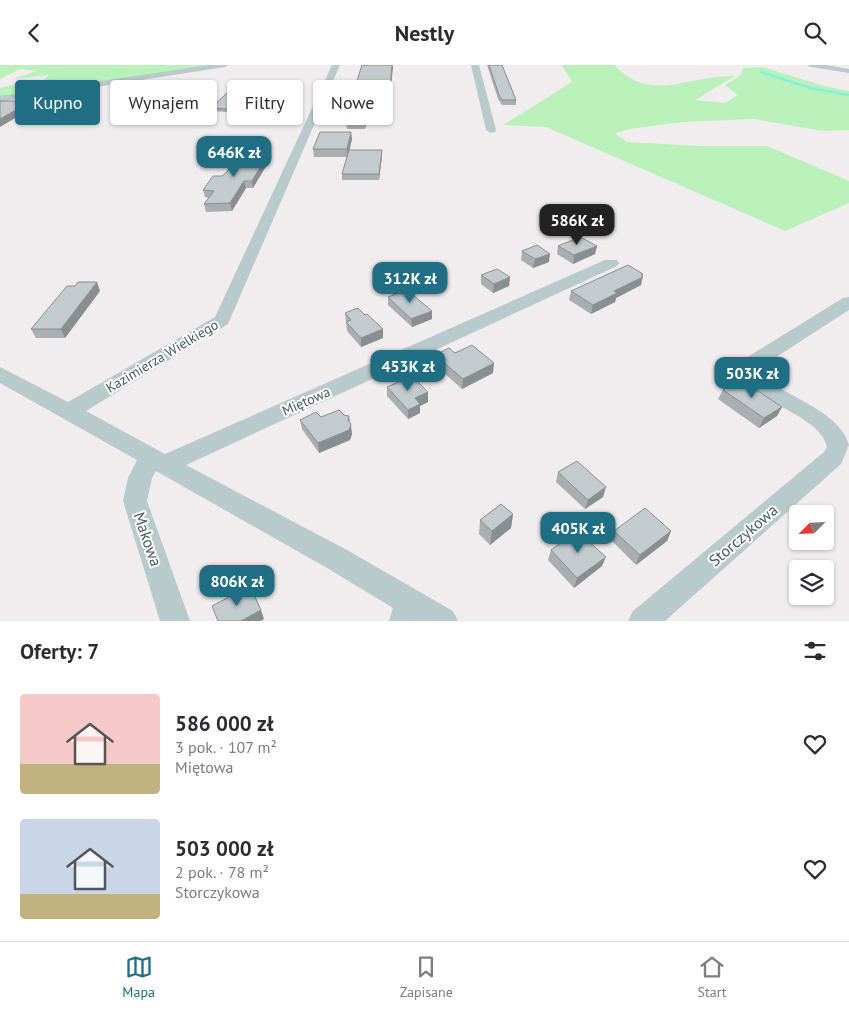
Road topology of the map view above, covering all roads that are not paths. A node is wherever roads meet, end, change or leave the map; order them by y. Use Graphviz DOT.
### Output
graph roads {
  1 [pos="225,65"];
  2 [pos="336,65"];
  3 [pos="475,65"];
  4 [pos="811,65"];
  5 [pos="849,71"];
  6 [pos="100,84"];
  7 [pos="15,97"];
  8 [pos="0,99"];
  9 [pos="15,101"];
  10 [pos="0,111"];
  11 [pos="491,130"];
  12 [pos="611,263"];
  13 [pos="849,301"];
  14 [pos="5,383"];
  15 [pos="68,413"];
  16 [pos="158,461"];
  17 [pos="406,612"];
  18 [pos="175,621"];
  19 [pos="443,621"];
  20 [pos="643,621"];
  1 -- 6 [label="street"];
  2 -- 15 [label="street, Kazimierza Wielkiego"];
  3 -- 11 [label="street"];
  4 -- 5 [label="street"];
  7 -- 8 [label="street"];
  9 -- 10 [label="street"];
  12 -- 16 [label="street, Miętowa"];
  13 -- 20 [label="street, Storczykowa"];
  14 -- 15 [label="street"];
  15 -- 16 [label="street"];
  16 -- 17 [label="street"];
  16 -- 18 [label="street, Makowa"];
  17 -- 19 [label="street"];
}
